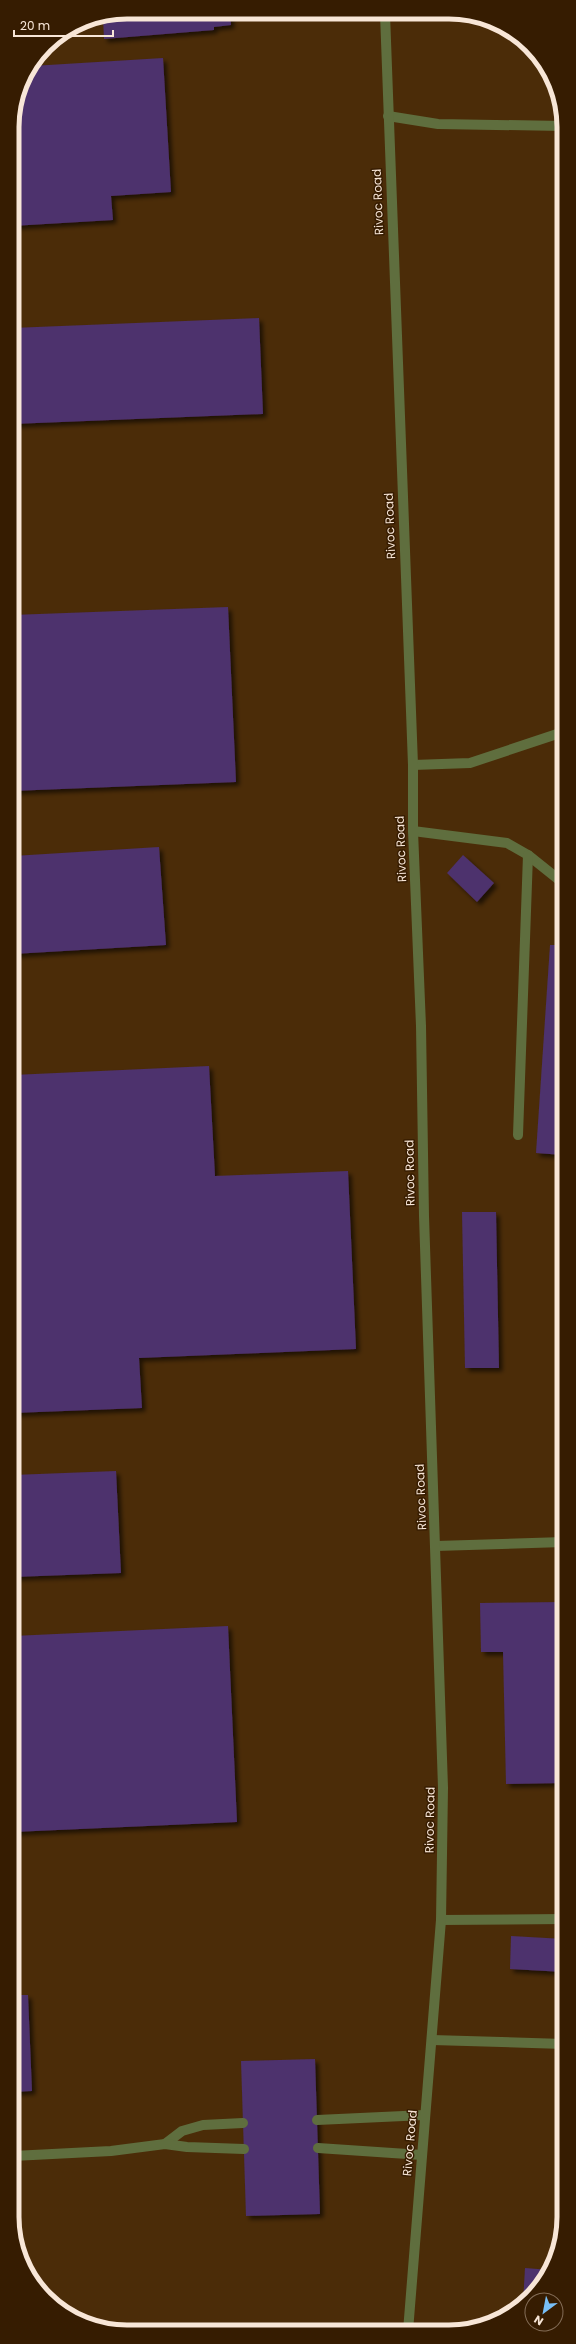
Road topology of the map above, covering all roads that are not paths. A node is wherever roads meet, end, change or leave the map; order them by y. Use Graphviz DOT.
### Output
graph roads {
  1 [pos="385,19"];
  2 [pos="388,116"];
  3 [pos="557,126"];
  4 [pos="557,734"];
  5 [pos="413,766"];
  6 [pos="413,831"];
  7 [pos="528,855"];
  8 [pos="557,878"];
  9 [pos="518,1135"];
  10 [pos="557,1542"];
  11 [pos="436,1546"];
  12 [pos="557,1918"];
  13 [pos="441,1920"];
  14 [pos="432,2040"];
  15 [pos="557,2044"];
  16 [pos="425,2115"];
  17 [pos="317,2120"];
  18 [pos="243,2123"];
  19 [pos="165,2144"];
  20 [pos="318,2148"];
  21 [pos="244,2150"];
  22 [pos="422,2155"];
  23 [pos="19,2156"];
  24 [pos="408,2325"];
  1 -- 2 [label="street, Rivoc Road"];
  2 -- 3 [label="street"];
  2 -- 5 [label="street, Rivoc Road"];
  4 -- 5 [label="street"];
  5 -- 6 [label="street, Rivoc Road"];
  6 -- 7 [label="street"];
  6 -- 11 [label="street, Rivoc Road"];
  7 -- 8 [label="street"];
  7 -- 9 [label="street"];
  10 -- 11 [label="street"];
  11 -- 13 [label="street, Rivoc Road"];
  12 -- 13 [label="street"];
  13 -- 14 [label="street, Rivoc Road"];
  14 -- 15 [label="street"];
  14 -- 16 [label="street, Rivoc Road"];
  16 -- 17 [label="street"];
  16 -- 22 [label="street, Rivoc Road"];
  18 -- 19 [label="street"];
  19 -- 21 [label="street"];
  19 -- 23 [label="street"];
  20 -- 22 [label="street"];
  22 -- 24 [label="street, Rivoc Road"];
}
